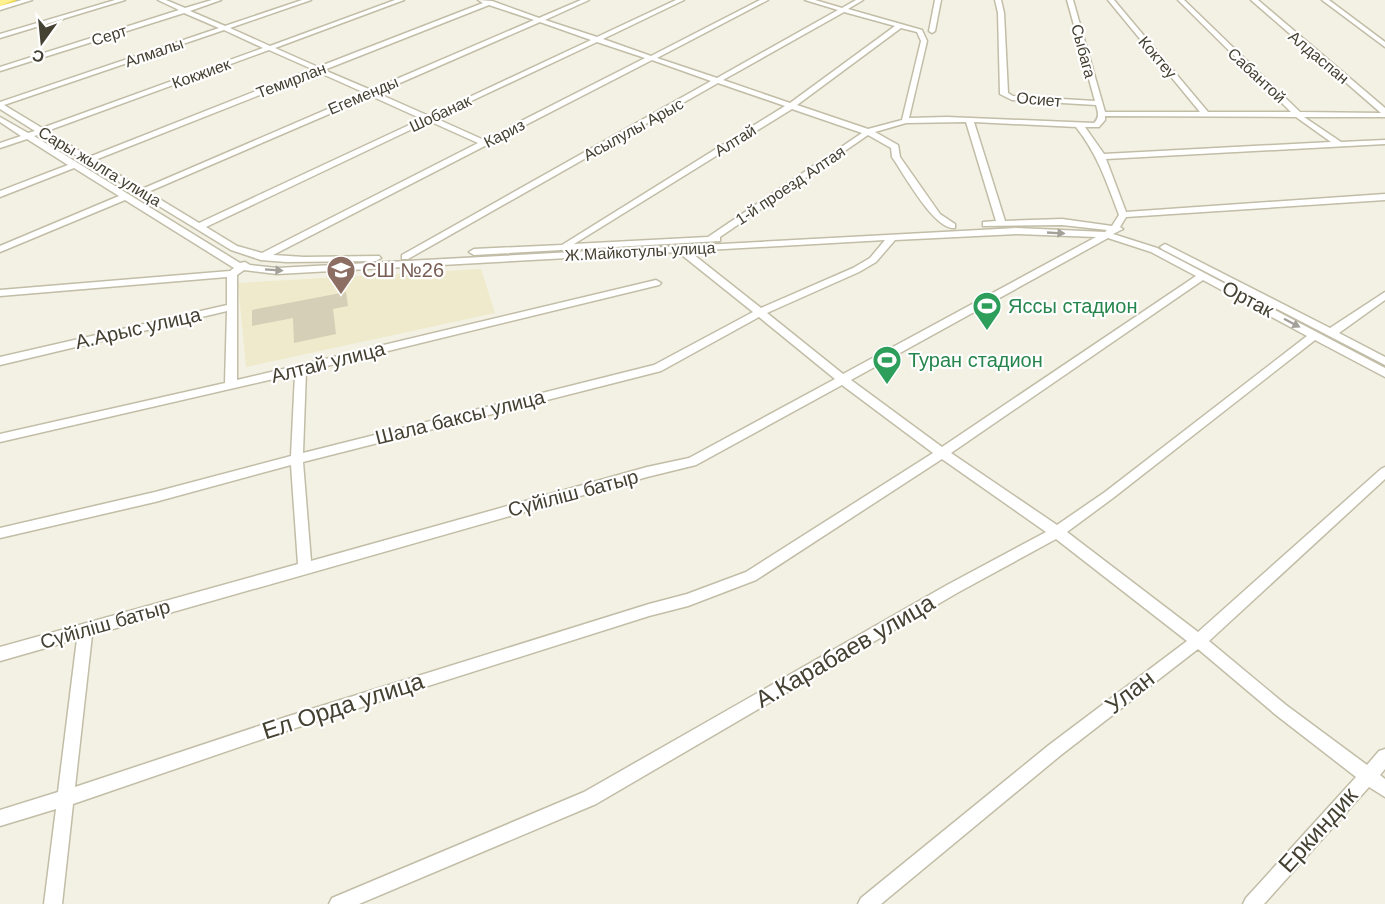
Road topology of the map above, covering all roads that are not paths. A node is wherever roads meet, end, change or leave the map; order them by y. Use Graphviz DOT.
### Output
graph roads {
  1 [pos="10,0"];
  2 [pos="29,0"];
  3 [pos="122,0"];
  4 [pos="161,0"];
  5 [pos="218,0"];
  6 [pos="308,0"];
  7 [pos="401,0"];
  8 [pos="586,0"];
  9 [pos="681,0"];
  10 [pos="765,0"];
  11 [pos="808,0"];
  12 [pos="860,0"];
  13 [pos="938,0"];
  14 [pos="998,0"];
  15 [pos="1070,0"];
  16 [pos="1110,0"];
  17 [pos="1181,0"];
  18 [pos="1254,0"];
  19 [pos="1325,0"];
  20 [pos="1,1"];
  21 [pos="488,1"];
  22 [pos="0,8"];
  23 [pos="843,9"];
  24 [pos="185,11"];
  25 [pos="539,20"];
  26 [pos="901,25"];
  27 [pos="226,28"];
  28 [pos="932,31"];
  29 [pos="0,36"];
  30 [pos="597,39"];
  31 [pos="1385,45"];
  32 [pos="270,48"];
  33 [pos="652,58"];
  34 [pos="0,69"];
  35 [pos="319,70"];
  36 [pos="719,81"];
  37 [pos="369,93"];
  38 [pos="1098,103"];
  39 [pos="0,105"];
  40 [pos="791,106"];
  41 [pos="1102,114"];
  42 [pos="1206,114"];
  43 [pos="1385,114"];
  44 [pos="1300,115"];
  45 [pos="428,118"];
  46 [pos="0,119"];
  47 [pos="969,120"];
  48 [pos="905,121"];
  49 [pos="1079,125"];
  50 [pos="42,130"];
  51 [pos="868,132"];
  52 [pos="27,136"];
  53 [pos="1385,142"];
  54 [pos="484,143"];
  55 [pos="1338,144"];
  56 [pos="0,146"];
  57 [pos="1101,158"];
  58 [pos="88,160"];
  59 [pos="73,166"];
  60 [pos="142,192"];
  61 [pos="0,194"];
  62 [pos="125,197"];
  63 [pos="1385,197"];
  64 [pos="1123,215"];
  65 [pos="1001,224"];
  66 [pos="200,226"];
  67 [pos="952,226"];
  68 [pos="1111,232"];
  69 [pos="183,234"];
  70 [pos="892,237"];
  71 [pos="711,239"];
  72 [pos="779,239"];
  73 [pos="563,246"];
  74 [pos="0,249"];
  75 [pos="681,249"];
  76 [pos="261,257"];
  77 [pos="405,257"];
  78 [pos="243,267"];
  79 [pos="232,274"];
  80 [pos="1203,276"];
  81 [pos="656,283"];
  82 [pos="0,293"];
  83 [pos="1385,295"];
  84 [pos="232,307"];
  85 [pos="759,314"];
  86 [pos="1331,333"];
  87 [pos="1314,335"];
  88 [pos="0,361"];
  89 [pos="1385,361"];
  90 [pos="301,369"];
  91 [pos="1385,373"];
  92 [pos="843,380"];
  93 [pos="231,384"];
  94 [pos="0,438"];
  95 [pos="942,453"];
  96 [pos="297,458"];
  97 [pos="1385,472"];
  98 [pos="1058,532"];
  99 [pos="0,533"];
  100 [pos="305,566"];
  101 [pos="85,629"];
  102 [pos="1197,640"];
  103 [pos="0,654"];
  104 [pos="1385,757"];
  105 [pos="1368,775"];
  106 [pos="1385,789"];
  107 [pos="66,798"];
  108 [pos="0,818"];
  109 [pos="53,904"];
  110 [pos="338,904"];
  111 [pos="867,904"];
  112 [pos="1252,904"];
  1 -- 20 [label="main road"];
  2 -- 22 [label="street"];
  3 -- 29 [label="street"];
  4 -- 24 [label="street"];
  5 -- 24 [label="street, Серт"];
  6 -- 27 [label="street, Алмалы"];
  7 -- 32 [label="street, Кокжиек"];
  8 -- 25 [label="street, Егеменды"];
  9 -- 30 [label="street, Шобанак"];
  10 -- 33 [label="street, Кариз"];
  11 -- 23 [label="street"];
  12 -- 23 [label="street, Асылулы Арыс"];
  13 -- 28 [label="street"];
  14 -- 38 [label="street, Осиет"];
  15 -- 38 [label="street, Сыбага"];
  16 -- 42 [label="street, Коктеу"];
  17 -- 44 [label="street, Сабантой"];
  18 -- 43 [label="street, Алдаспан"];
  19 -- 31 [label="street"];
  21 -- 25 [label="street"];
  21 -- 35 [label="street, Темирлан"];
  23 -- 26 [label="street"];
  23 -- 36 [label="street, Асылулы Арыс"];
  24 -- 27 [label="street"];
  24 -- 34 [label="street, Серт"];
  25 -- 30 [label="street"];
  25 -- 37 [label="street, Егеменды"];
  26 -- 40 [label="street, Алтай"];
  26 -- 48 [label="street"];
  27 -- 32 [label="street"];
  27 -- 39 [label="street, Алмалы"];
  30 -- 33 [label="street"];
  30 -- 45 [label="street, Шобанак"];
  32 -- 35 [label="street"];
  32 -- 50 [label="street, Кокжиек"];
  33 -- 36 [label="street"];
  33 -- 54 [label="street, Кариз"];
  35 -- 37 [label="street"];
  35 -- 58 [label="street, Темирлан"];
  36 -- 40 [label="street"];
  36 -- 77 [label="street, Асылулы Арыс"];
  37 -- 45 [label="street"];
  37 -- 60 [label="street, Егеменды"];
  38 -- 41 [label="street, Сыбага"];
  39 -- 50 [label="street, Сары жылга улица"];
  40 -- 51 [label="street"];
  40 -- 73 [label="street, Алтай"];
  41 -- 42 [label="street"];
  41 -- 49 [label="street"];
  42 -- 44 [label="street"];
  43 -- 44 [label="street"];
  44 -- 55 [label="street, Сабантой"];
  45 -- 54 [label="street"];
  45 -- 66 [label="street, Шобанак"];
  46 -- 52 [label="street, Сары жылга улица"];
  47 -- 48 [label="street, 1-й проезд Алтая"];
  47 -- 49 [label="street, 1-й проезд Алтая"];
  47 -- 65 [label="street"];
  48 -- 51 [label="street, 1-й проезд Алтая"];
  49 -- 57 [label="street"];
  50 -- 52 [label="street, Кокжиек"];
  50 -- 58 [label="street, Сары жылга улица"];
  51 -- 67 [label="street"];
  51 -- 71 [label="street, 1-й проезд Алтая"];
  52 -- 56 [label="street, Кокжиек"];
  52 -- 59 [label="street, Сары жылга улица"];
  53 -- 55 [label="street"];
  54 -- 76 [label="street, Кариз"];
  55 -- 57 [label="street"];
  57 -- 64 [label="street"];
  58 -- 60 [label="street, Сары жылга улица"];
  59 -- 61 [label="street"];
  59 -- 62 [label="street, Сары жылга улица"];
  60 -- 66 [label="street, Сары жылга улица"];
  62 -- 69 [label="street, Сары жылга улица"];
  62 -- 74 [label="street"];
  63 -- 64 [label="street"];
  64 -- 68 [label="street"];
  65 -- 67 [label="street, Ж.Майкотулы улица"];
  65 -- 68 [label="street, Ж.Майкотулы улица"];
  66 -- 76 [label="street, Ж.Майкотулы улица"];
  67 -- 72 [label="street, Ж.Майкотулы улица"];
  70 -- 68 [label="street, Ж.Майкотулы улица, one-way"];
  68 -- 80 [label="street, Ортак"];
  68 -- 86 [label="street, Ортак"];
  68 -- 92 [label="street, Сүйіліш батыр"];
  69 -- 78 [label="street, Ж.Майкотулы улица"];
  70 -- 72 [label="street, Ж.Майкотулы улица"];
  70 -- 85 [label="street, Шала баксы улица"];
  71 -- 72 [label="street, Ж.Майкотулы улица"];
  71 -- 73 [label="street, Ж.Майкотулы улица"];
  72 -- 75 [label="street, Ж.Майкотулы улица"];
  73 -- 77 [label="street, Ж.Майкотулы улица"];
  78 -- 75 [label="street, Ж.Майкотулы улица, one-way"];
  75 -- 85 [label="street"];
  76 -- 77 [label="street, Ж.Майкотулы улица"];
  76 -- 78 [label="street, Кариз"];
  78 -- 79 [label="street"];
  79 -- 82 [label="street"];
  79 -- 84 [label="street"];
  80 -- 87 [label="street, Ортак, one-way"];
  80 -- 95 [label="street, Ел Орда улица"];
  81 -- 90 [label="street, Алтай улица"];
  83 -- 86 [label="street"];
  84 -- 88 [label="street, А.Арыс улица"];
  84 -- 93 [label="street"];
  85 -- 92 [label="street"];
  85 -- 96 [label="street, Шала баксы улица"];
  86 -- 89 [label="street, Ортак"];
  87 -- 91 [label="street, Ортак"];
  87 -- 98 [label="street, А.Карабаев улица"];
  90 -- 93 [label="street, Алтай улица"];
  90 -- 96 [label="street"];
  92 -- 95 [label="street"];
  92 -- 100 [label="street, Сүйіліш батыр"];
  93 -- 94 [label="street, Алтай улица"];
  95 -- 98 [label="street"];
  95 -- 107 [label="street, Ел Орда улица"];
  96 -- 99 [label="street, Шала баксы улица"];
  96 -- 100 [label="street"];
  97 -- 102 [label="street, Улан"];
  98 -- 102 [label="street"];
  98 -- 110 [label="street, А.Карабаев улица"];
  100 -- 101 [label="street, Сүйіліш батыр"];
  101 -- 103 [label="street, Сүйіліш батыр"];
  101 -- 107 [label="street"];
  102 -- 105 [label="street"];
  102 -- 111 [label="street, Улан"];
  104 -- 105 [label="street, Еркиндик"];
  105 -- 106 [label="street"];
  105 -- 112 [label="street, Еркиндик"];
  107 -- 108 [label="street, Ел Орда улица"];
  107 -- 109 [label="street"];
}
